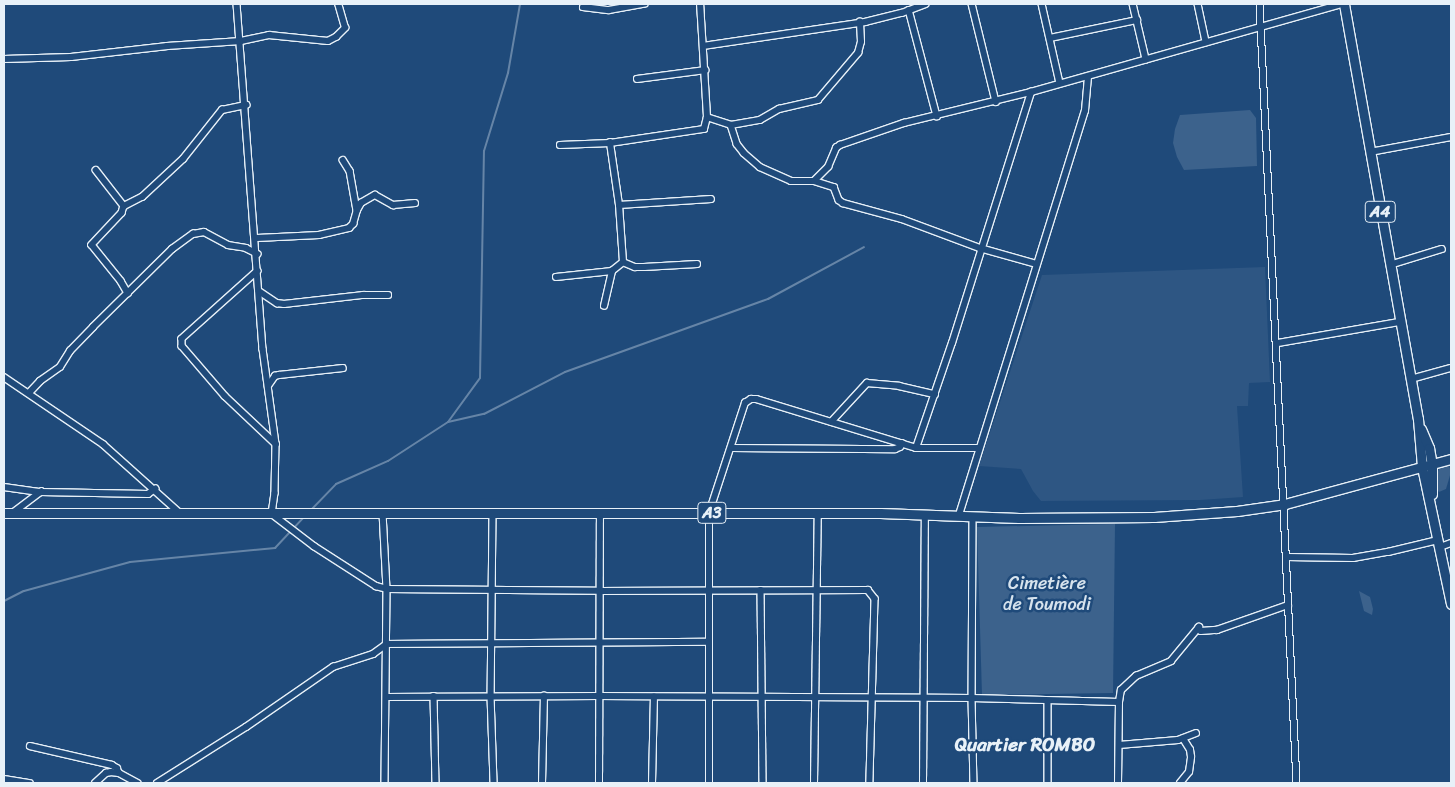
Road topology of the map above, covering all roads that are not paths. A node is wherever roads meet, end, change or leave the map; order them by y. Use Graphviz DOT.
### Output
graph roads {
  1 [pos="237,4"];
  2 [pos="338,4"];
  3 [pos="644,4"];
  4 [pos="700,4"];
  5 [pos="925,4"];
  6 [pos="972,4"];
  7 [pos="1042,4"];
  8 [pos="1134,4"];
  9 [pos="1198,4"];
  10 [pos="1260,4"];
  11 [pos="1343,4"];
  12 [pos="583,7"];
  13 [pos="909,10"];
  14 [pos="1137,20"];
  15 [pos="860,22"];
  16 [pos="1261,26"];
  17 [pos="1050,38"];
  18 [pos="241,41"];
  19 [pos="1206,42"];
  20 [pos="703,46"];
  21 [pos="4,59"];
  22 [pos="1146,59"];
  23 [pos="705,70"];
  24 [pos="1088,77"];
  25 [pos="637,79"];
  26 [pos="1060,84"];
  27 [pos="1031,92"];
  28 [pos="996,102"];
  29 [pos="246,106"];
  30 [pos="937,116"];
  31 [pos="707,117"];
  32 [pos="731,126"];
  33 [pos="1451,137"];
  34 [pos="610,143"];
  35 [pos="560,145"];
  36 [pos="1370,152"];
  37 [pos="343,160"];
  38 [pos="96,170"];
  39 [pos="814,180"];
  40 [pos="711,199"];
  41 [pos="415,203"];
  42 [pos="619,205"];
  43 [pos="124,206"];
  44 [pos="357,210"];
  45 [pos="257,238"];
  46 [pos="980,248"];
  47 [pos="1442,249"];
  48 [pos="258,254"];
  49 [pos="624,262"];
  50 [pos="697,264"];
  51 [pos="1037,264"];
  52 [pos="1390,265"];
  53 [pos="258,271"];
  54 [pos="612,271"];
  55 [pos="556,277"];
  56 [pos="259,290"];
  57 [pos="128,293"];
  58 [pos="388,296"];
  59 [pos="604,306"];
  60 [pos="1400,322"];
  61 [pos="1278,343"];
  62 [pos="343,368"];
  63 [pos="1451,368"];
  64 [pos="4,377"];
  65 [pos="1411,379"];
  66 [pos="268,386"];
  67 [pos="29,393"];
  68 [pos="935,394"];
  69 [pos="1418,419"];
  70 [pos="831,422"];
  71 [pos="276,444"];
  72 [pos="902,444"];
  73 [pos="732,448"];
  74 [pos="916,448"];
  75 [pos="978,448"];
  76 [pos="1451,459"];
  77 [pos="1432,465"];
  78 [pos="1422,467"];
  79 [pos="4,487"];
  80 [pos="155,489"];
  81 [pos="41,492"];
  82 [pos="1284,504"];
  83 [pos="1431,504"];
  84 [pos="8,513"];
  85 [pos="180,513"];
  86 [pos="383,513"];
  87 [pos="493,513"];
  88 [pos="818,513"];
  89 [pos="272,514"];
  90 [pos="600,514"];
  91 [pos="709,514"];
  92 [pos="925,515"];
  93 [pos="959,515"];
  94 [pos="973,517"];
  95 [pos="1439,544"];
  96 [pos="1451,544"];
  97 [pos="1287,557"];
  98 [pos="387,589"];
  99 [pos="492,589"];
  100 [pos="761,590"];
  101 [pos="818,590"];
  102 [pos="599,591"];
  103 [pos="709,591"];
  104 [pos="1451,604"];
  105 [pos="1288,605"];
  106 [pos="599,642"];
  107 [pos="709,642"];
  108 [pos="492,643"];
  109 [pos="386,644"];
  110 [pos="434,696"];
  111 [pos="491,696"];
  112 [pos="544,696"];
  113 [pos="599,696"];
  114 [pos="654,696"];
  115 [pos="386,697"];
  116 [pos="709,698"];
  117 [pos="762,698"];
  118 [pos="816,698"];
  119 [pos="871,698"];
  120 [pos="924,698"];
  121 [pos="972,698"];
  122 [pos="1048,701"];
  123 [pos="1118,702"];
  124 [pos="1196,733"];
  125 [pos="1182,739"];
  126 [pos="1119,745"];
  127 [pos="30,746"];
  128 [pos="119,773"];
  129 [pos="4,779"];
  130 [pos="1182,782"];
  131 [pos="30,783"];
  132 [pos="95,783"];
  133 [pos="138,783"];
  134 [pos="157,783"];
  135 [pos="385,783"];
  136 [pos="436,783"];
  137 [pos="494,783"];
  138 [pos="542,783"];
  139 [pos="599,783"];
  140 [pos="652,783"];
  141 [pos="709,783"];
  142 [pos="763,783"];
  143 [pos="814,783"];
  144 [pos="870,783"];
  145 [pos="923,783"];
  146 [pos="974,783"];
  147 [pos="1048,783"];
  148 [pos="1118,783"];
  149 [pos="1297,783"];
  1 -- 18 [label="street"];
  2 -- 18 [label="street"];
  3 -- 12 [label="street"];
  4 -- 20 [label="street"];
  5 -- 13 [label="street"];
  6 -- 28 [label="street"];
  7 -- 17 [label="street"];
  8 -- 14 [label="street"];
  9 -- 19 [label="street"];
  10 -- 16 [label="street"];
  11 -- 16 [label="street"];
  11 -- 36 [label="main road, A4"];
  13 -- 15 [label="street"];
  13 -- 30 [label="street"];
  14 -- 17 [label="street"];
  14 -- 22 [label="street"];
  15 -- 20 [label="street"];
  15 -- 32 [label="street"];
  16 -- 19 [label="street"];
  16 -- 61 [label="street"];
  17 -- 26 [label="street"];
  18 -- 21 [label="street"];
  18 -- 29 [label="street"];
  19 -- 22 [label="street"];
  20 -- 23 [label="street"];
  22 -- 24 [label="street"];
  23 -- 25 [label="street"];
  23 -- 31 [label="street"];
  24 -- 26 [label="street"];
  24 -- 51 [label="street"];
  26 -- 27 [label="street"];
  27 -- 28 [label="street"];
  27 -- 46 [label="street"];
  28 -- 30 [label="street"];
  29 -- 43 [label="street"];
  29 -- 45 [label="street"];
  30 -- 39 [label="street"];
  31 -- 32 [label="street"];
  31 -- 34 [label="street"];
  32 -- 39 [label="street"];
  33 -- 36 [label="street"];
  34 -- 35 [label="street"];
  34 -- 42 [label="street"];
  36 -- 52 [label="main road, A4"];
  37 -- 44 [label="street"];
  38 -- 43 [label="street"];
  39 -- 46 [label="street"];
  40 -- 42 [label="street"];
  41 -- 44 [label="street"];
  42 -- 49 [label="street"];
  43 -- 57 [label="street"];
  44 -- 45 [label="street"];
  45 -- 48 [label="street"];
  46 -- 51 [label="street"];
  46 -- 68 [label="street"];
  47 -- 52 [label="street"];
  48 -- 53 [label="street"];
  48 -- 57 [label="street"];
  49 -- 50 [label="street"];
  49 -- 54 [label="street"];
  51 -- 75 [label="street"];
  52 -- 60 [label="main road, A4"];
  53 -- 56 [label="street"];
  53 -- 71 [label="street"];
  54 -- 55 [label="street"];
  54 -- 59 [label="street"];
  56 -- 58 [label="street"];
  56 -- 66 [label="street"];
  57 -- 67 [label="street"];
  60 -- 61 [label="street"];
  60 -- 65 [label="main road, A4"];
  61 -- 82 [label="street"];
  62 -- 66 [label="street"];
  63 -- 65 [label="street"];
  64 -- 67 [label="street"];
  65 -- 69 [label="main road, A4"];
  66 -- 71 [label="street"];
  67 -- 80 [label="street"];
  68 -- 70 [label="street"];
  68 -- 74 [label="street"];
  69 -- 77 [label="main road, A4"];
  69 -- 78 [label="main road, A4"];
  70 -- 72 [label="street"];
  70 -- 73 [label="street"];
  71 -- 89 [label="street"];
  72 -- 73 [label="street"];
  72 -- 74 [label="street"];
  73 -- 91 [label="street"];
  74 -- 75 [label="street"];
  75 -- 93 [label="street"];
  76 -- 77 [label="main road, A3"];
  77 -- 78 [label="main road, A3"];
  77 -- 83 [label="main road, A4"];
  78 -- 82 [label="main road, A3"];
  78 -- 83 [label="main road, A4"];
  79 -- 81 [label="street"];
  80 -- 81 [label="street"];
  80 -- 85 [label="street"];
  81 -- 84 [label="street"];
  82 -- 94 [label="main road, A3"];
  82 -- 97 [label="street"];
  83 -- 95 [label="main road, A4"];
  84 -- 85 [label="main road, A3"];
  85 -- 89 [label="main road, A3"];
  86 -- 87 [label="main road, A3"];
  86 -- 89 [label="main road, A3"];
  86 -- 98 [label="street"];
  87 -- 90 [label="main road, A3"];
  87 -- 99 [label="street"];
  88 -- 91 [label="main road, A3"];
  88 -- 92 [label="main road, A3"];
  88 -- 101 [label="street"];
  89 -- 98 [label="street"];
  90 -- 91 [label="main road, A3"];
  90 -- 102 [label="street"];
  91 -- 103 [label="street"];
  92 -- 93 [label="main road, A3"];
  92 -- 120 [label="street"];
  93 -- 94 [label="main road, A3"];
  94 -- 121 [label="street"];
  95 -- 96 [label="street"];
  95 -- 97 [label="street"];
  95 -- 104 [label="main road, A4"];
  97 -- 105 [label="street"];
  98 -- 99 [label="street"];
  98 -- 109 [label="street"];
  99 -- 102 [label="street"];
  99 -- 108 [label="street"];
  100 -- 101 [label="street"];
  100 -- 103 [label="street"];
  100 -- 117 [label="street"];
  101 -- 118 [label="street"];
  101 -- 119 [label="street"];
  102 -- 103 [label="street"];
  102 -- 106 [label="street"];
  103 -- 107 [label="street"];
  105 -- 123 [label="street"];
  105 -- 149 [label="street"];
  106 -- 107 [label="street"];
  106 -- 108 [label="street"];
  106 -- 113 [label="street"];
  107 -- 116 [label="street"];
  108 -- 109 [label="street"];
  108 -- 111 [label="street"];
  109 -- 115 [label="street"];
  109 -- 134 [label="street"];
  110 -- 111 [label="street"];
  110 -- 115 [label="street"];
  110 -- 136 [label="street"];
  111 -- 112 [label="street"];
  111 -- 137 [label="street"];
  112 -- 113 [label="street"];
  112 -- 138 [label="street"];
  113 -- 114 [label="street"];
  113 -- 139 [label="street"];
  114 -- 116 [label="street"];
  114 -- 140 [label="street"];
  115 -- 135 [label="street"];
  116 -- 117 [label="street"];
  116 -- 141 [label="street"];
  117 -- 118 [label="street"];
  117 -- 142 [label="street"];
  118 -- 119 [label="street"];
  118 -- 143 [label="street"];
  119 -- 120 [label="street"];
  119 -- 144 [label="street"];
  120 -- 121 [label="street"];
  120 -- 145 [label="street"];
  121 -- 122 [label="street"];
  121 -- 146 [label="street"];
  122 -- 123 [label="street"];
  122 -- 147 [label="street"];
  123 -- 126 [label="street"];
  124 -- 125 [label="street"];
  125 -- 126 [label="street"];
  125 -- 130 [label="street"];
  126 -- 148 [label="street"];
  127 -- 128 [label="street"];
  128 -- 132 [label="street"];
  128 -- 133 [label="street"];
  129 -- 131 [label="street"];
}
